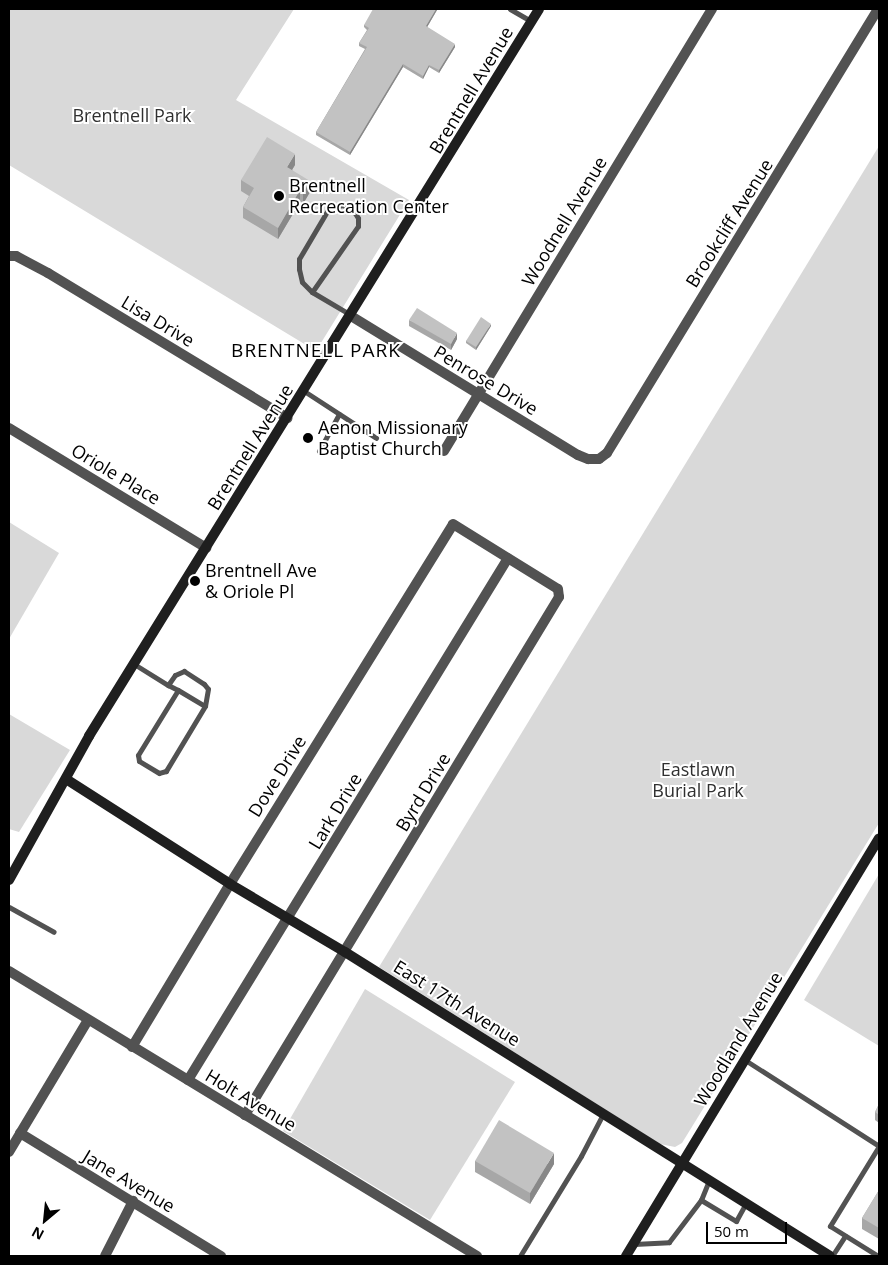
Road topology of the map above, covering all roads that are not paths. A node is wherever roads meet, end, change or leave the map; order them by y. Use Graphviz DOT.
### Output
graph roads {
  1 [pos="539,9"];
  2 [pos="712,9"];
  3 [pos="878,9"];
  4 [pos="513,10"];
  5 [pos="531,22"];
  6 [pos="10,256"];
  7 [pos="312,292"];
  8 [pos="351,316"];
  9 [pos="304,391"];
  10 [pos="478,394"];
  11 [pos="340,414"];
  12 [pos="287,418"];
  13 [pos="9,428"];
  14 [pos="376,438"];
  15 [pos="319,451"];
  16 [pos="444,451"];
  17 [pos="606,453"];
  18 [pos="453,524"];
  19 [pos="206,548"];
  20 [pos="508,558"];
  21 [pos="134,664"];
  22 [pos="168,684"];
  23 [pos="178,690"];
  24 [pos="205,706"];
  25 [pos="66,779"];
  26 [pos="879,839"];
  27 [pos="9,880"];
  28 [pos="230,884"];
  29 [pos="9,908"];
  30 [pos="289,918"];
  31 [pos="54,932"];
  32 [pos="345,952"];
  33 [pos="9,971"];
  34 [pos="88,1020"];
  35 [pos="132,1047"];
  36 [pos="744,1060"];
  37 [pos="188,1080"];
  38 [pos="603,1114"];
  39 [pos="245,1115"];
  40 [pos="20,1134"];
  41 [pos="879,1146"];
  42 [pos="9,1152"];
  43 [pos="681,1163"];
  44 [pos="709,1180"];
  45 [pos="701,1200"];
  46 [pos="133,1202"];
  47 [pos="746,1202"];
  48 [pos="845,1236"];
  49 [pos="633,1244"];
  50 [pos="106,1256"];
  51 [pos="221,1256"];
  52 [pos="477,1256"];
  53 [pos="520,1256"];
  54 [pos="626,1256"];
  55 [pos="831,1256"];
  56 [pos="878,1256"];
  1 -- 5 [label="street, Brentnell Avenue"];
  2 -- 10 [label="street, Woodnell Avenue"];
  3 -- 17 [label="street, Brookcliff Avenue"];
  4 -- 5 [label="lane"];
  5 -- 8 [label="street, Brentnell Avenue"];
  6 -- 12 [label="street, Lisa Drive"];
  7 -- 7 [label="lane"];
  7 -- 8 [label="lane"];
  8 -- 9 [label="street, Brentnell Avenue"];
  8 -- 10 [label="street, Penrose Drive"];
  9 -- 11 [label="lane"];
  9 -- 12 [label="street, Brentnell Avenue"];
  10 -- 16 [label="street, Woodnell Avenue"];
  10 -- 17 [label="street, Penrose Drive"];
  11 -- 14 [label="lane"];
  11 -- 15 [label="lane"];
  12 -- 19 [label="street, Brentnell Avenue"];
  13 -- 19 [label="street, Oriole Place"];
  18 -- 20 [label="street, Byrd Drive"];
  18 -- 28 [label="street, Dove Drive"];
  19 -- 21 [label="street, Brentnell Avenue"];
  20 -- 30 [label="street, Lark Drive"];
  20 -- 32 [label="street, Byrd Drive"];
  21 -- 22 [label="lane"];
  21 -- 25 [label="street, Brentnell Avenue"];
  22 -- 23 [label="lane"];
  22 -- 24 [label="lane"];
  23 -- 24 [label="lane"];
  23 -- 24 [label="lane"];
  25 -- 27 [label="street, Brentnell Avenue"];
  25 -- 28 [label="street, East 17th Avenue"];
  26 -- 36 [label="street, Woodland Avenue"];
  28 -- 30 [label="street, East 17th Avenue"];
  28 -- 35 [label="street, Dove Drive"];
  29 -- 31 [label="lane"];
  30 -- 32 [label="street, East 17th Avenue"];
  30 -- 37 [label="street, Lark Drive"];
  32 -- 38 [label="street, East 17th Avenue"];
  32 -- 39 [label="street, Byrd Drive"];
  33 -- 34 [label="street, Holt Avenue"];
  34 -- 35 [label="street, Holt Avenue"];
  34 -- 40 [label="street"];
  35 -- 37 [label="street, Holt Avenue"];
  36 -- 41 [label="lane"];
  36 -- 43 [label="street, Woodland Avenue"];
  37 -- 39 [label="street, Holt Avenue"];
  38 -- 43 [label="street, East 17th Avenue"];
  38 -- 53 [label="lane"];
  39 -- 52 [label="street, Holt Avenue"];
  40 -- 42 [label="street"];
  40 -- 46 [label="street, Jane Avenue"];
  41 -- 48 [label="lane"];
  43 -- 44 [label="street, East 17th Avenue"];
  43 -- 49 [label="street, Woodland Avenue"];
  44 -- 45 [label="lane"];
  44 -- 47 [label="street, East 17th Avenue"];
  45 -- 47 [label="lane"];
  45 -- 49 [label="lane"];
  46 -- 50 [label="street"];
  46 -- 51 [label="street, Jane Avenue"];
  47 -- 55 [label="street, East 17th Avenue"];
  48 -- 55 [label="lane"];
  48 -- 56 [label="lane"];
  49 -- 54 [label="street, Woodland Avenue"];
}
